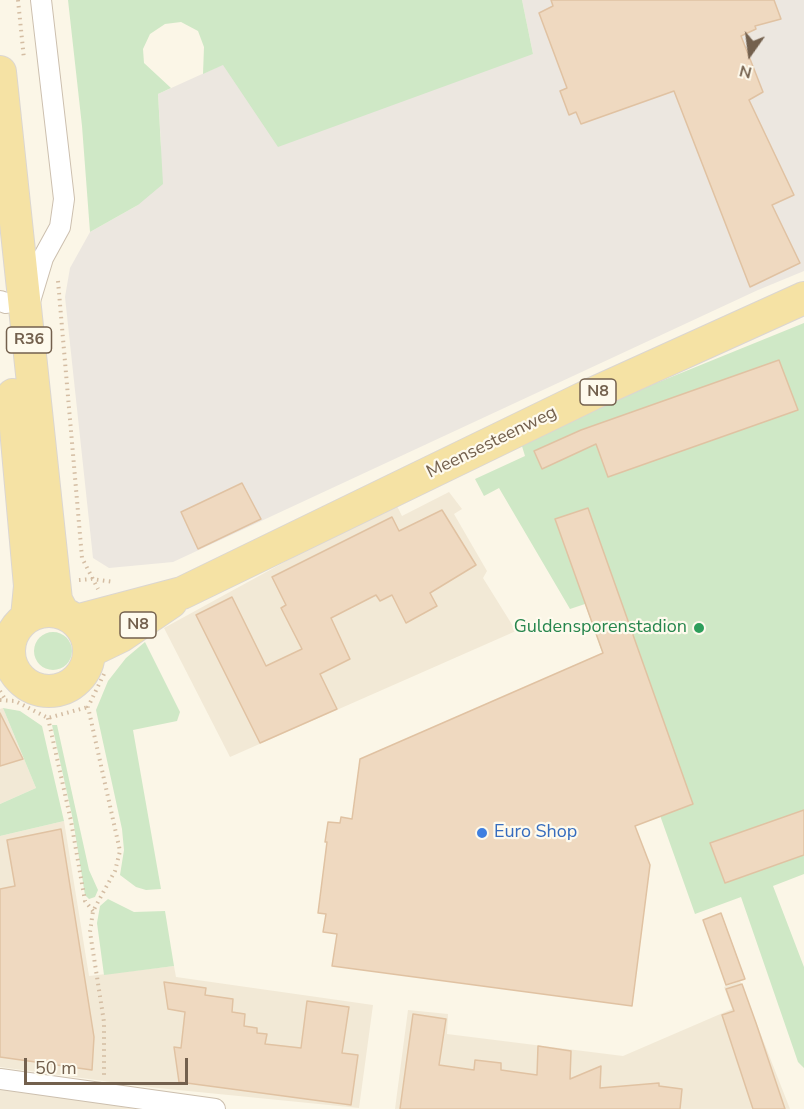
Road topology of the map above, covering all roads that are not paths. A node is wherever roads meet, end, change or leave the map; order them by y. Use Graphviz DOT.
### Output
graph roads {
  1 [pos="41,2"];
  2 [pos="9,80"];
  3 [pos="0,238"];
  4 [pos="804,298"];
  5 [pos="11,303"];
  6 [pos="21,495"];
  7 [pos="183,592"];
  8 [pos="27,617"];
  9 [pos="70,617"];
  10 [pos="3,644"];
  11 [pos="90,651"];
  12 [pos="5,690"];
  13 [pos="0,1079"];
  14 [pos="215,1109"];
  1 -- 5 [label="street"];
  2 -- 5 [label="main road, R36"];
  3 -- 5 [label="main road, R36"];
  4 -- 7 [label="main road, Meensesteenweg / N8"];
  5 -- 6 [label="main road, R36"];
  5 -- 9 [label="main road, R36"];
  6 -- 8 [label="main road, R36"];
  6 -- 10 [label="main road, R36"];
  7 -- 9 [label="main road, Meensesteenweg / N8"];
  7 -- 11 [label="main road, Meensesteenweg / N8"];
  8 -- 9 [label="main road"];
  8 -- 10 [label="main road, R36"];
  9 -- 11 [label="main road, R36"];
  10 -- 12 [label="main road"];
  11 -- 12 [label="main road"];
  13 -- 14 [label="street"];
}
